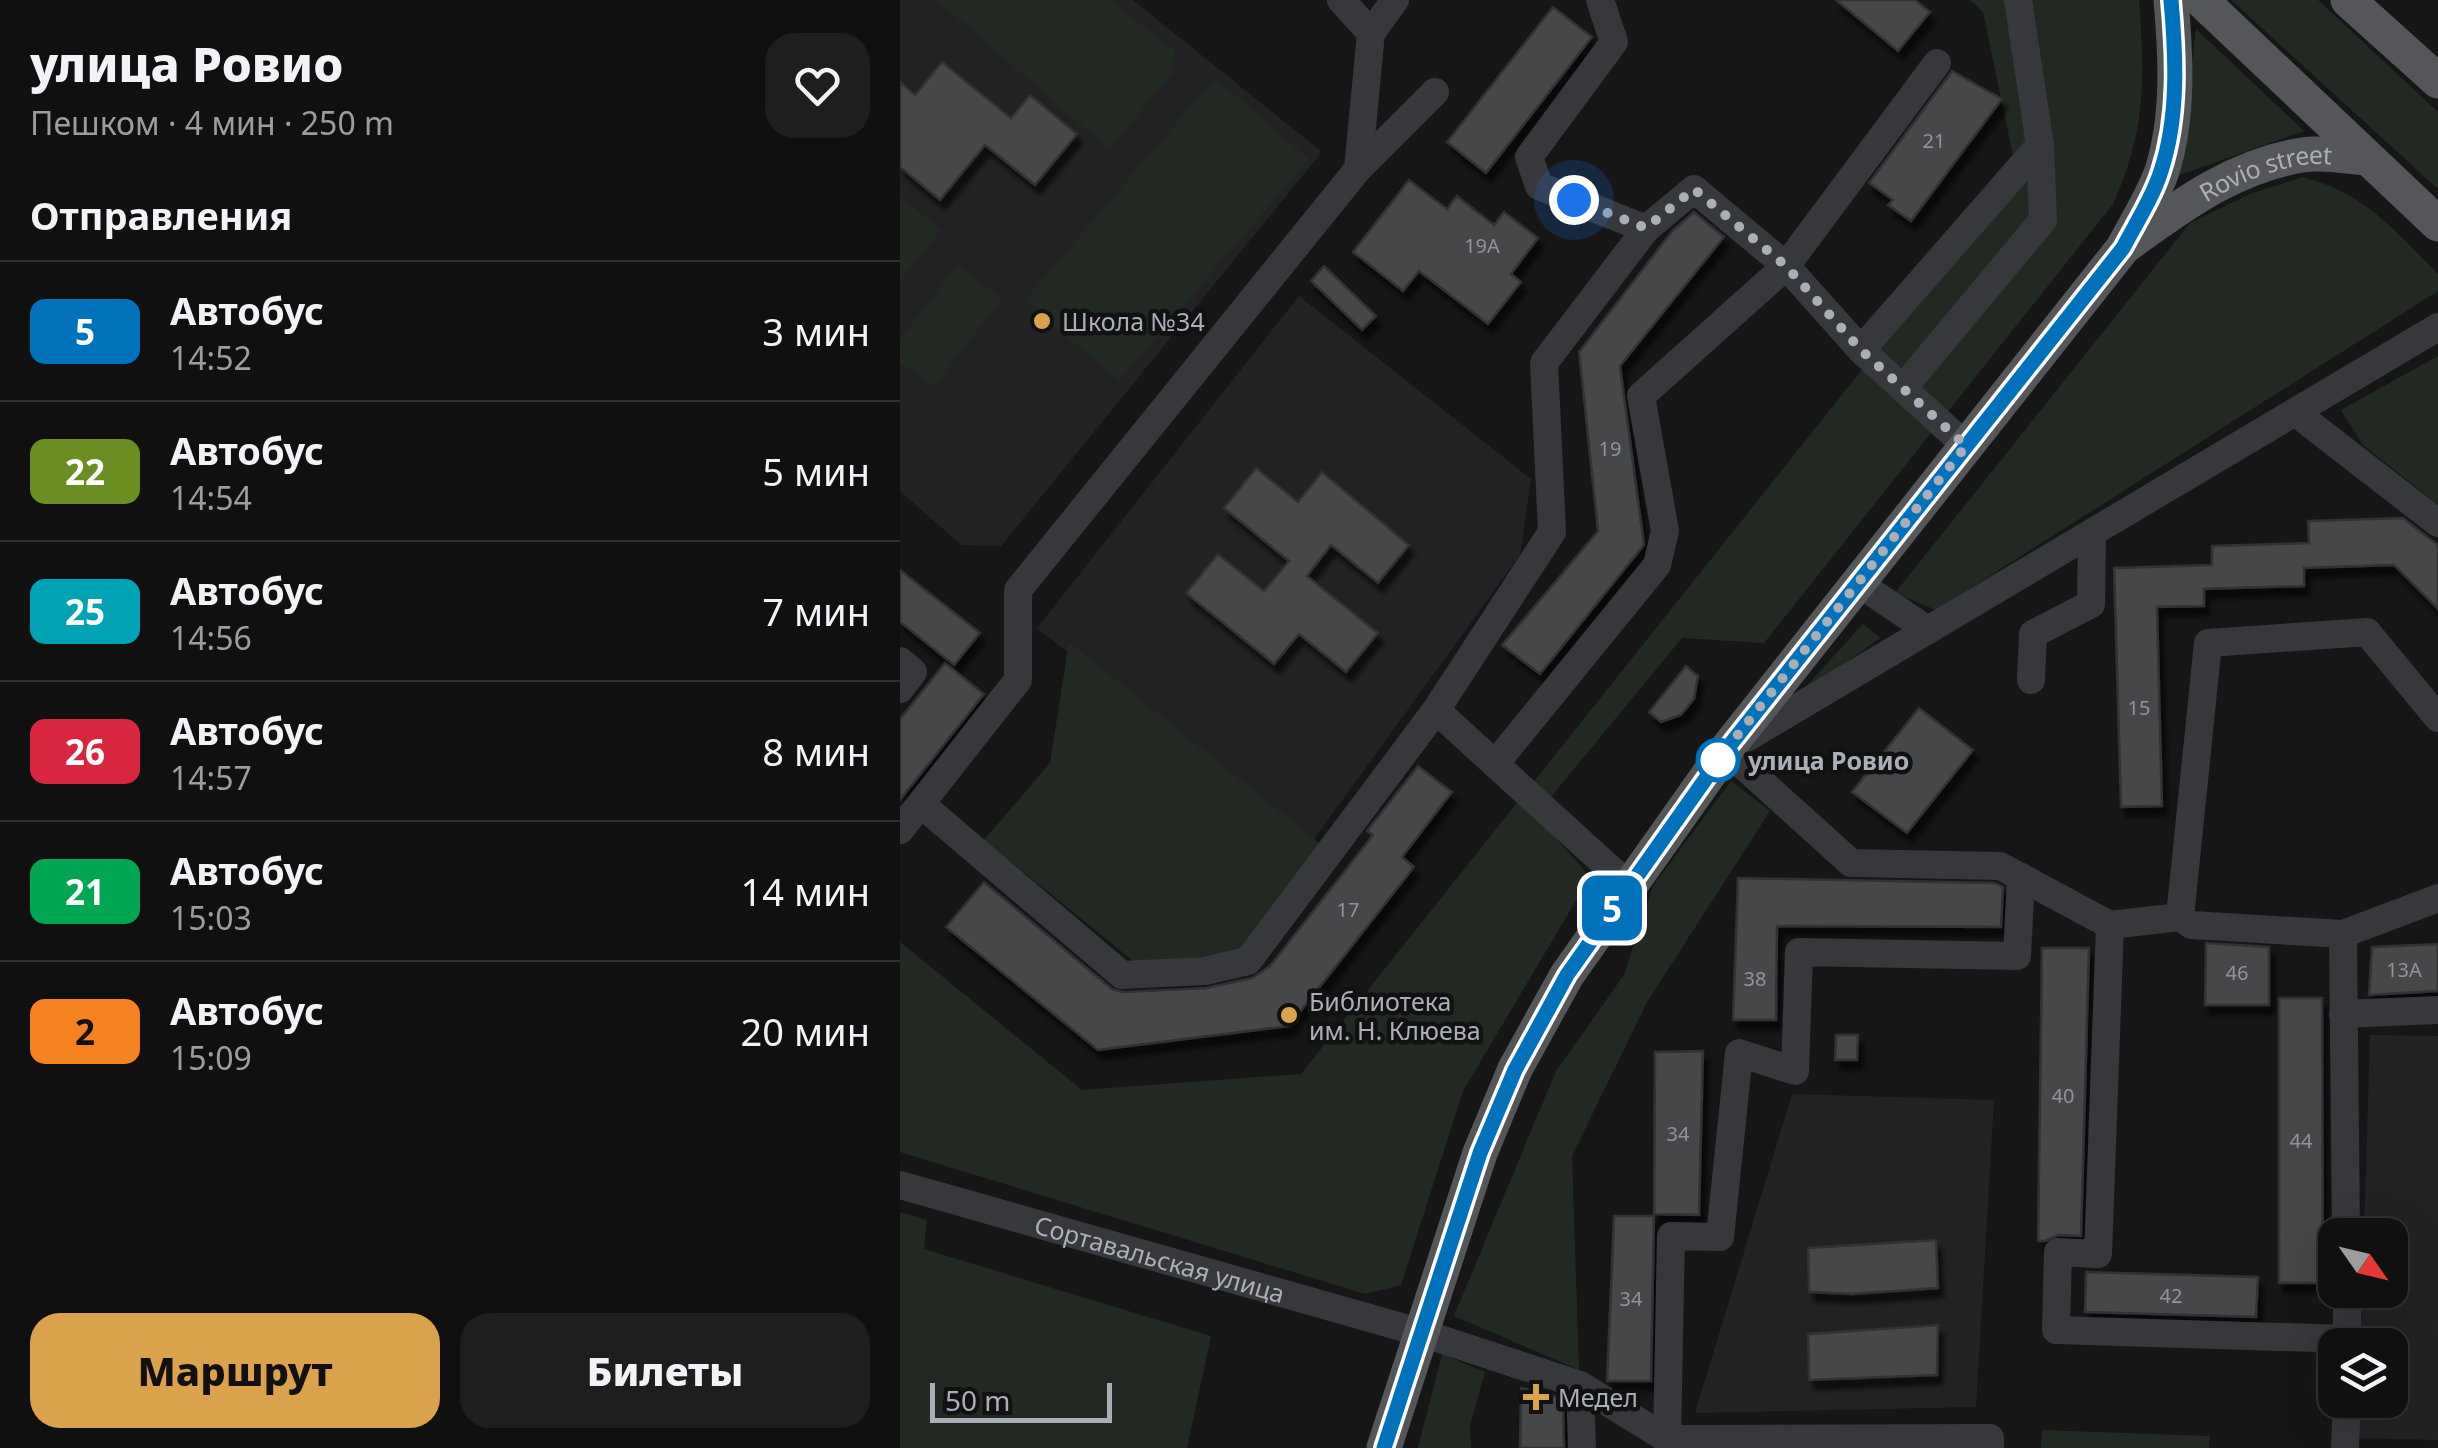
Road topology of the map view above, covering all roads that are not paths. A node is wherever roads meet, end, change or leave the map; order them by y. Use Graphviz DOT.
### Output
graph roads {
  1 [pos="1341,0"];
  2 [pos="1395,0"];
  3 [pos="1600,0"];
  4 [pos="2018,0"];
  5 [pos="2171,0"];
  6 [pos="2201,0"];
  7 [pos="2348,0"];
  8 [pos="1371,33"];
  9 [pos="1937,63"];
  10 [pos="2438,82"];
  11 [pos="1435,92"];
  12 [pos="2040,145"];
  13 [pos="2365,158"];
  14 [pos="1358,169"];
  15 [pos="2438,224"];
  16 [pos="1646,228"];
  17 [pos="2123,248"];
  18 [pos="1786,266"];
  19 [pos="2438,327"];
  20 [pos="1861,350"];
  21 [pos="1903,388"];
  22 [pos="2296,413"];
  23 [pos="1966,446"];
  24 [pos="2438,523"];
  25 [pos="2092,534"];
  26 [pos="1858,583"];
  27 [pos="1928,630"];
  28 [pos="900,661"];
  29 [pos="2032,680"];
  30 [pos="900,688"];
  31 [pos="1436,710"];
  32 [pos="2438,718"];
  33 [pos="1726,750"];
  34 [pos="1495,764"];
  35 [pos="920,804"];
  36 [pos="900,830"];
  37 [pos="2021,877"];
  38 [pos="1628,884"];
  39 [pos="2438,896"];
  40 [pos="2180,917"];
  41 [pos="2110,926"];
  42 [pos="2343,934"];
  43 [pos="2438,1010"];
  44 [pos="2342,1014"];
  45 [pos="900,1185"];
  46 [pos="2346,1218"];
  47 [pos="1418,1332"];
  48 [pos="2318,1341"];
  49 [pos="1580,1385"];
  50 [pos="2346,1418"];
  51 [pos="1667,1439"];
  52 [pos="1885,1443"];
  53 [pos="1384,1448"];
  54 [pos="1582,1448"];
  55 [pos="1990,1448"];
  56 [pos="2345,1448"];
  1 -- 8 [label="street"];
  2 -- 8 [label="street"];
  3 -- 16 [label="street"];
  4 -- 12 [label="street"];
  5 -- 17 [label="main road, Rovio street"];
  6 -- 13 [label="main road"];
  7 -- 10 [label="main road"];
  8 -- 14 [label="street"];
  9 -- 18 [label="street"];
  11 -- 14 [label="street"];
  12 -- 20 [label="street"];
  12 -- 21 [label="street"];
  13 -- 15 [label="main road"];
  13 -- 17 [label="main road, Rovio street"];
  14 -- 35 [label="street"];
  16 -- 18 [label="street"];
  16 -- 31 [label="street"];
  17 -- 23 [label="main road, Rovio street"];
  18 -- 20 [label="street"];
  18 -- 34 [label="street"];
  19 -- 22 [label="street"];
  20 -- 21 [label="street"];
  21 -- 23 [label="street"];
  22 -- 24 [label="street"];
  22 -- 25 [label="street"];
  23 -- 26 [label="main road, Rovio street"];
  25 -- 27 [label="street"];
  25 -- 29 [label="street"];
  26 -- 27 [label="street"];
  26 -- 33 [label="main road, Rovio street"];
  27 -- 33 [label="street"];
  28 -- 30 [label="street"];
  31 -- 34 [label="street"];
  31 -- 35 [label="street"];
  32 -- 40 [label="street"];
  33 -- 37 [label="street"];
  33 -- 38 [label="main road, Rovio street"];
  34 -- 38 [label="street"];
  35 -- 36 [label="street"];
  37 -- 41 [label="street"];
  37 -- 51 [label="street"];
  38 -- 47 [label="main road, Rovio street"];
  39 -- 42 [label="street"];
  40 -- 41 [label="street"];
  40 -- 42 [label="street"];
  41 -- 48 [label="street"];
  42 -- 44 [label="street"];
  43 -- 44 [label="street"];
  44 -- 46 [label="street"];
  45 -- 47 [label="street, Сортавальская улица"];
  47 -- 49 [label="street, Сортавальская улица"];
  47 -- 53 [label="main road, Rovio street"];
  49 -- 51 [label="street, Сортавальская улица"];
  49 -- 54 [label="street"];
  50 -- 56 [label="street"];
  51 -- 52 [label="street"];
  52 -- 55 [label="street"];
}
